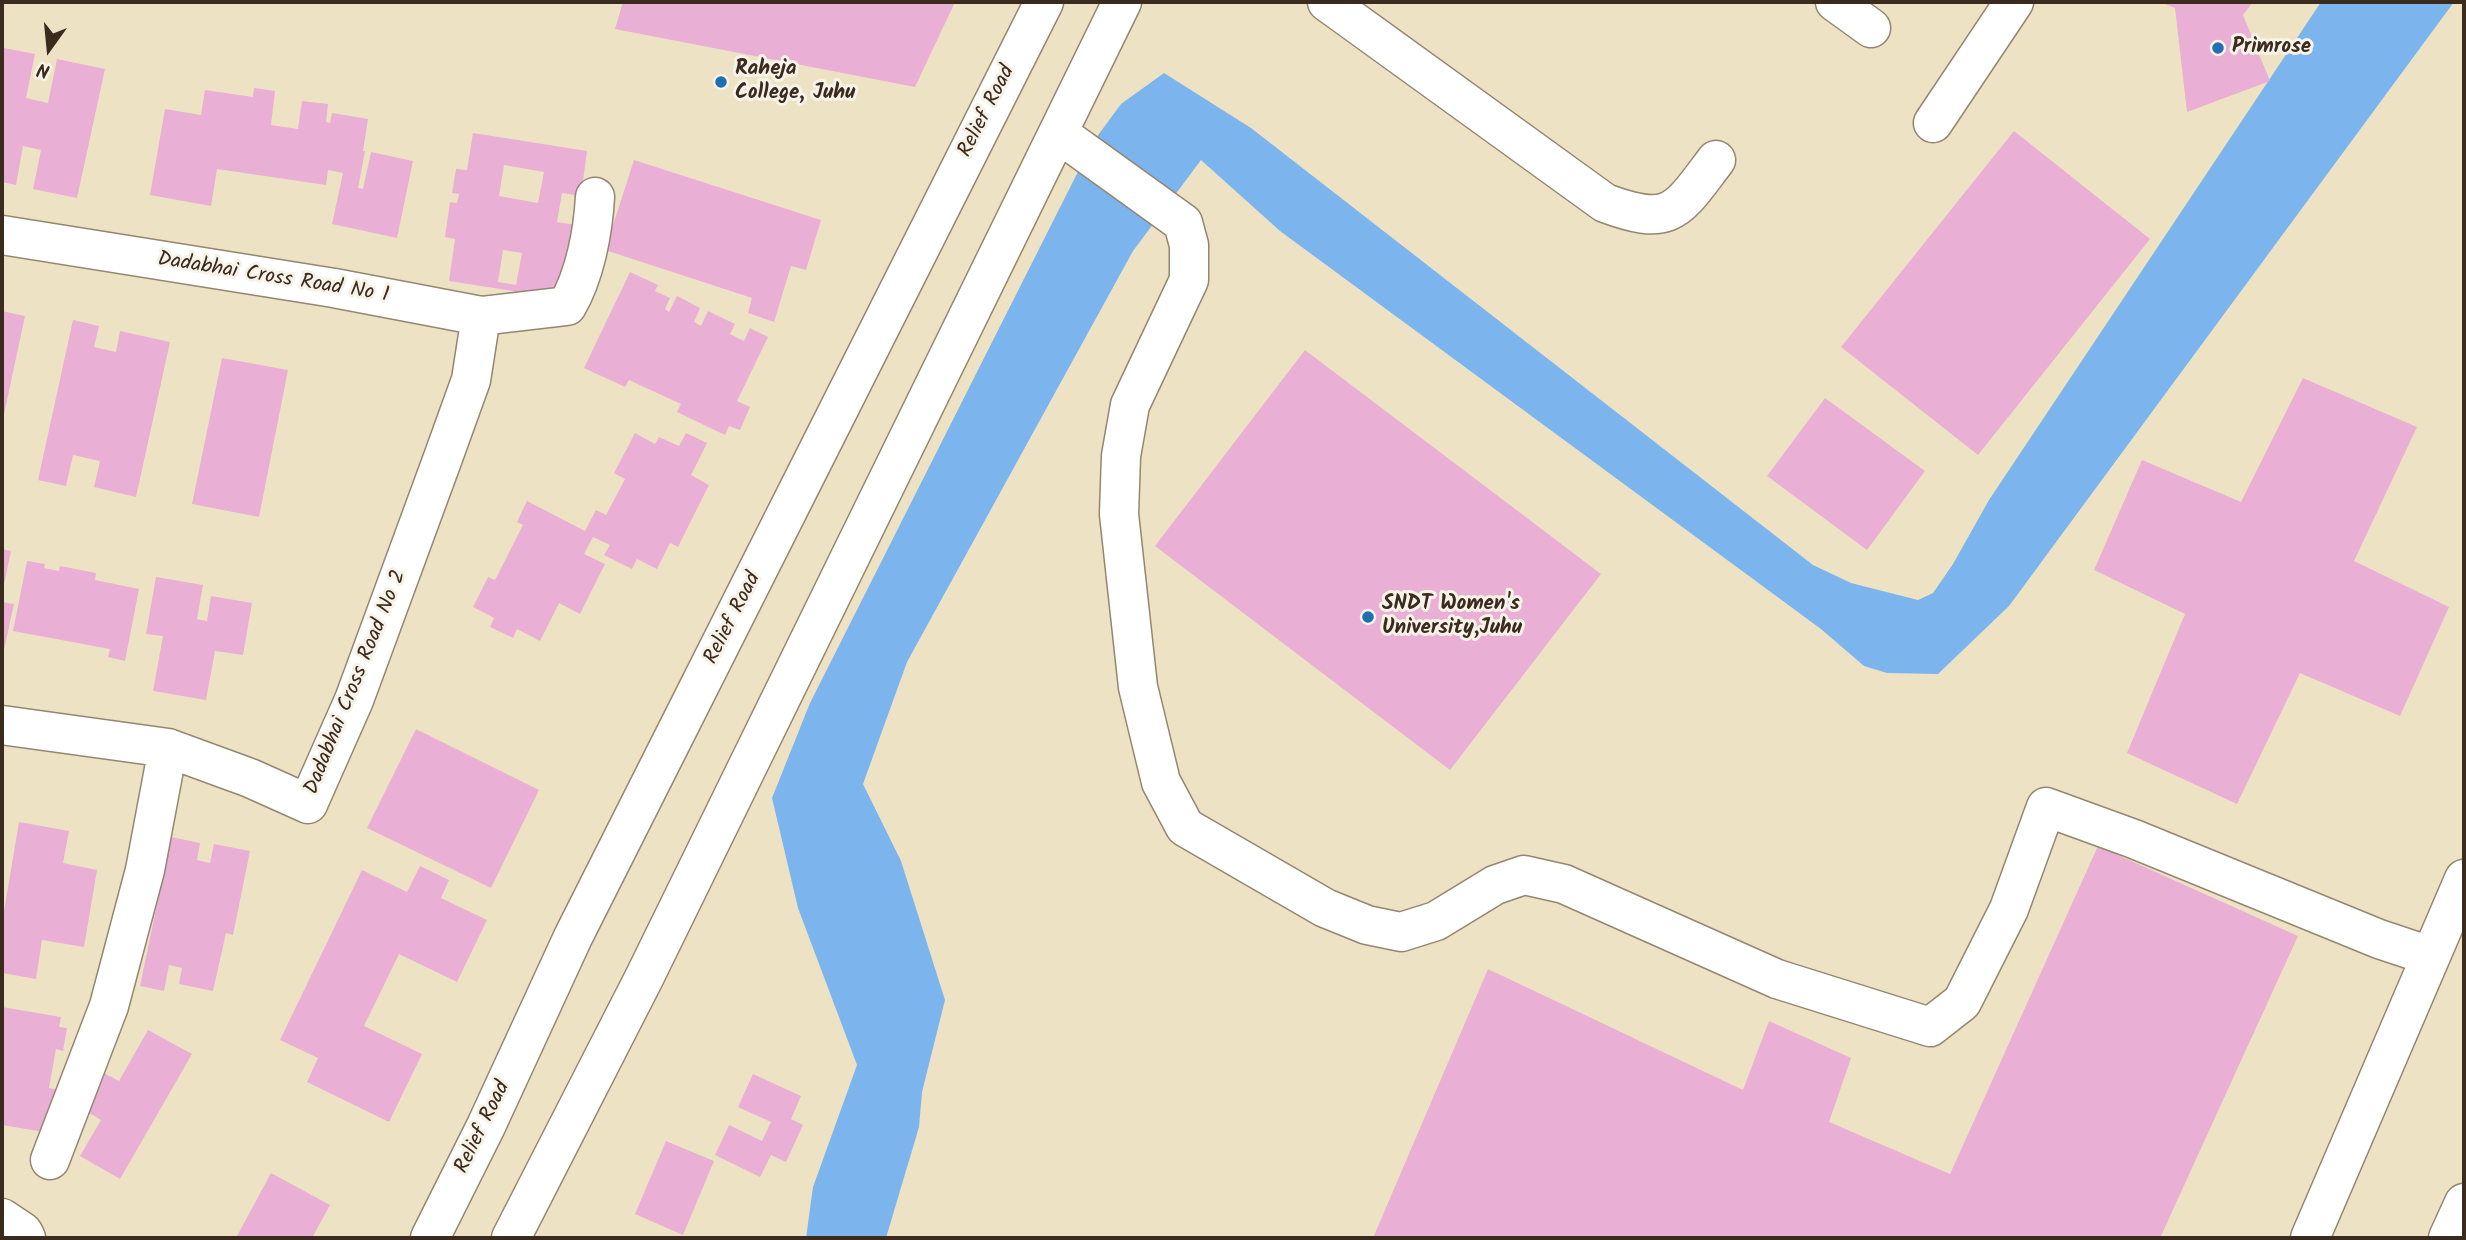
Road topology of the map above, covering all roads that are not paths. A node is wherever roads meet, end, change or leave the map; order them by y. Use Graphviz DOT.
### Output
graph roads {
  1 [pos="1044,2"];
  2 [pos="1122,2"];
  3 [pos="1327,2"];
  4 [pos="1835,2"];
  5 [pos="2014,2"];
  6 [pos="1871,28"];
  7 [pos="1933,123"];
  8 [pos="1058,133"];
  9 [pos="1716,160"];
  10 [pos="595,197"];
  11 [pos="2,235"];
  12 [pos="481,316"];
  13 [pos="2,725"];
  14 [pos="169,748"];
  15 [pos="2464,878"];
  16 [pos="2430,956"];
  17 [pos="50,1160"];
  18 [pos="2464,1203"];
  19 [pos="2,1218"];
  20 [pos="26,1238"];
  21 [pos="430,1238"];
  22 [pos="511,1238"];
  23 [pos="2310,1238"];
  24 [pos="2448,1238"];
  1 -- 21 [label="street, Relief Road"];
  2 -- 8 [label="street"];
  3 -- 9 [label="street"];
  4 -- 6 [label="street"];
  5 -- 7 [label="street"];
  8 -- 16 [label="street"];
  8 -- 22 [label="street"];
  10 -- 12 [label="street, Dadabhai Cross Road No 1"];
  11 -- 12 [label="street, Dadabhai Cross Road No 1"];
  12 -- 14 [label="street, Dadabhai Cross Road No 2"];
  13 -- 14 [label="street, Dadabhai Cross Road No 2"];
  14 -- 17 [label="street"];
  15 -- 16 [label="street"];
  16 -- 23 [label="street"];
  18 -- 24 [label="street"];
  19 -- 20 [label="street"];
}
